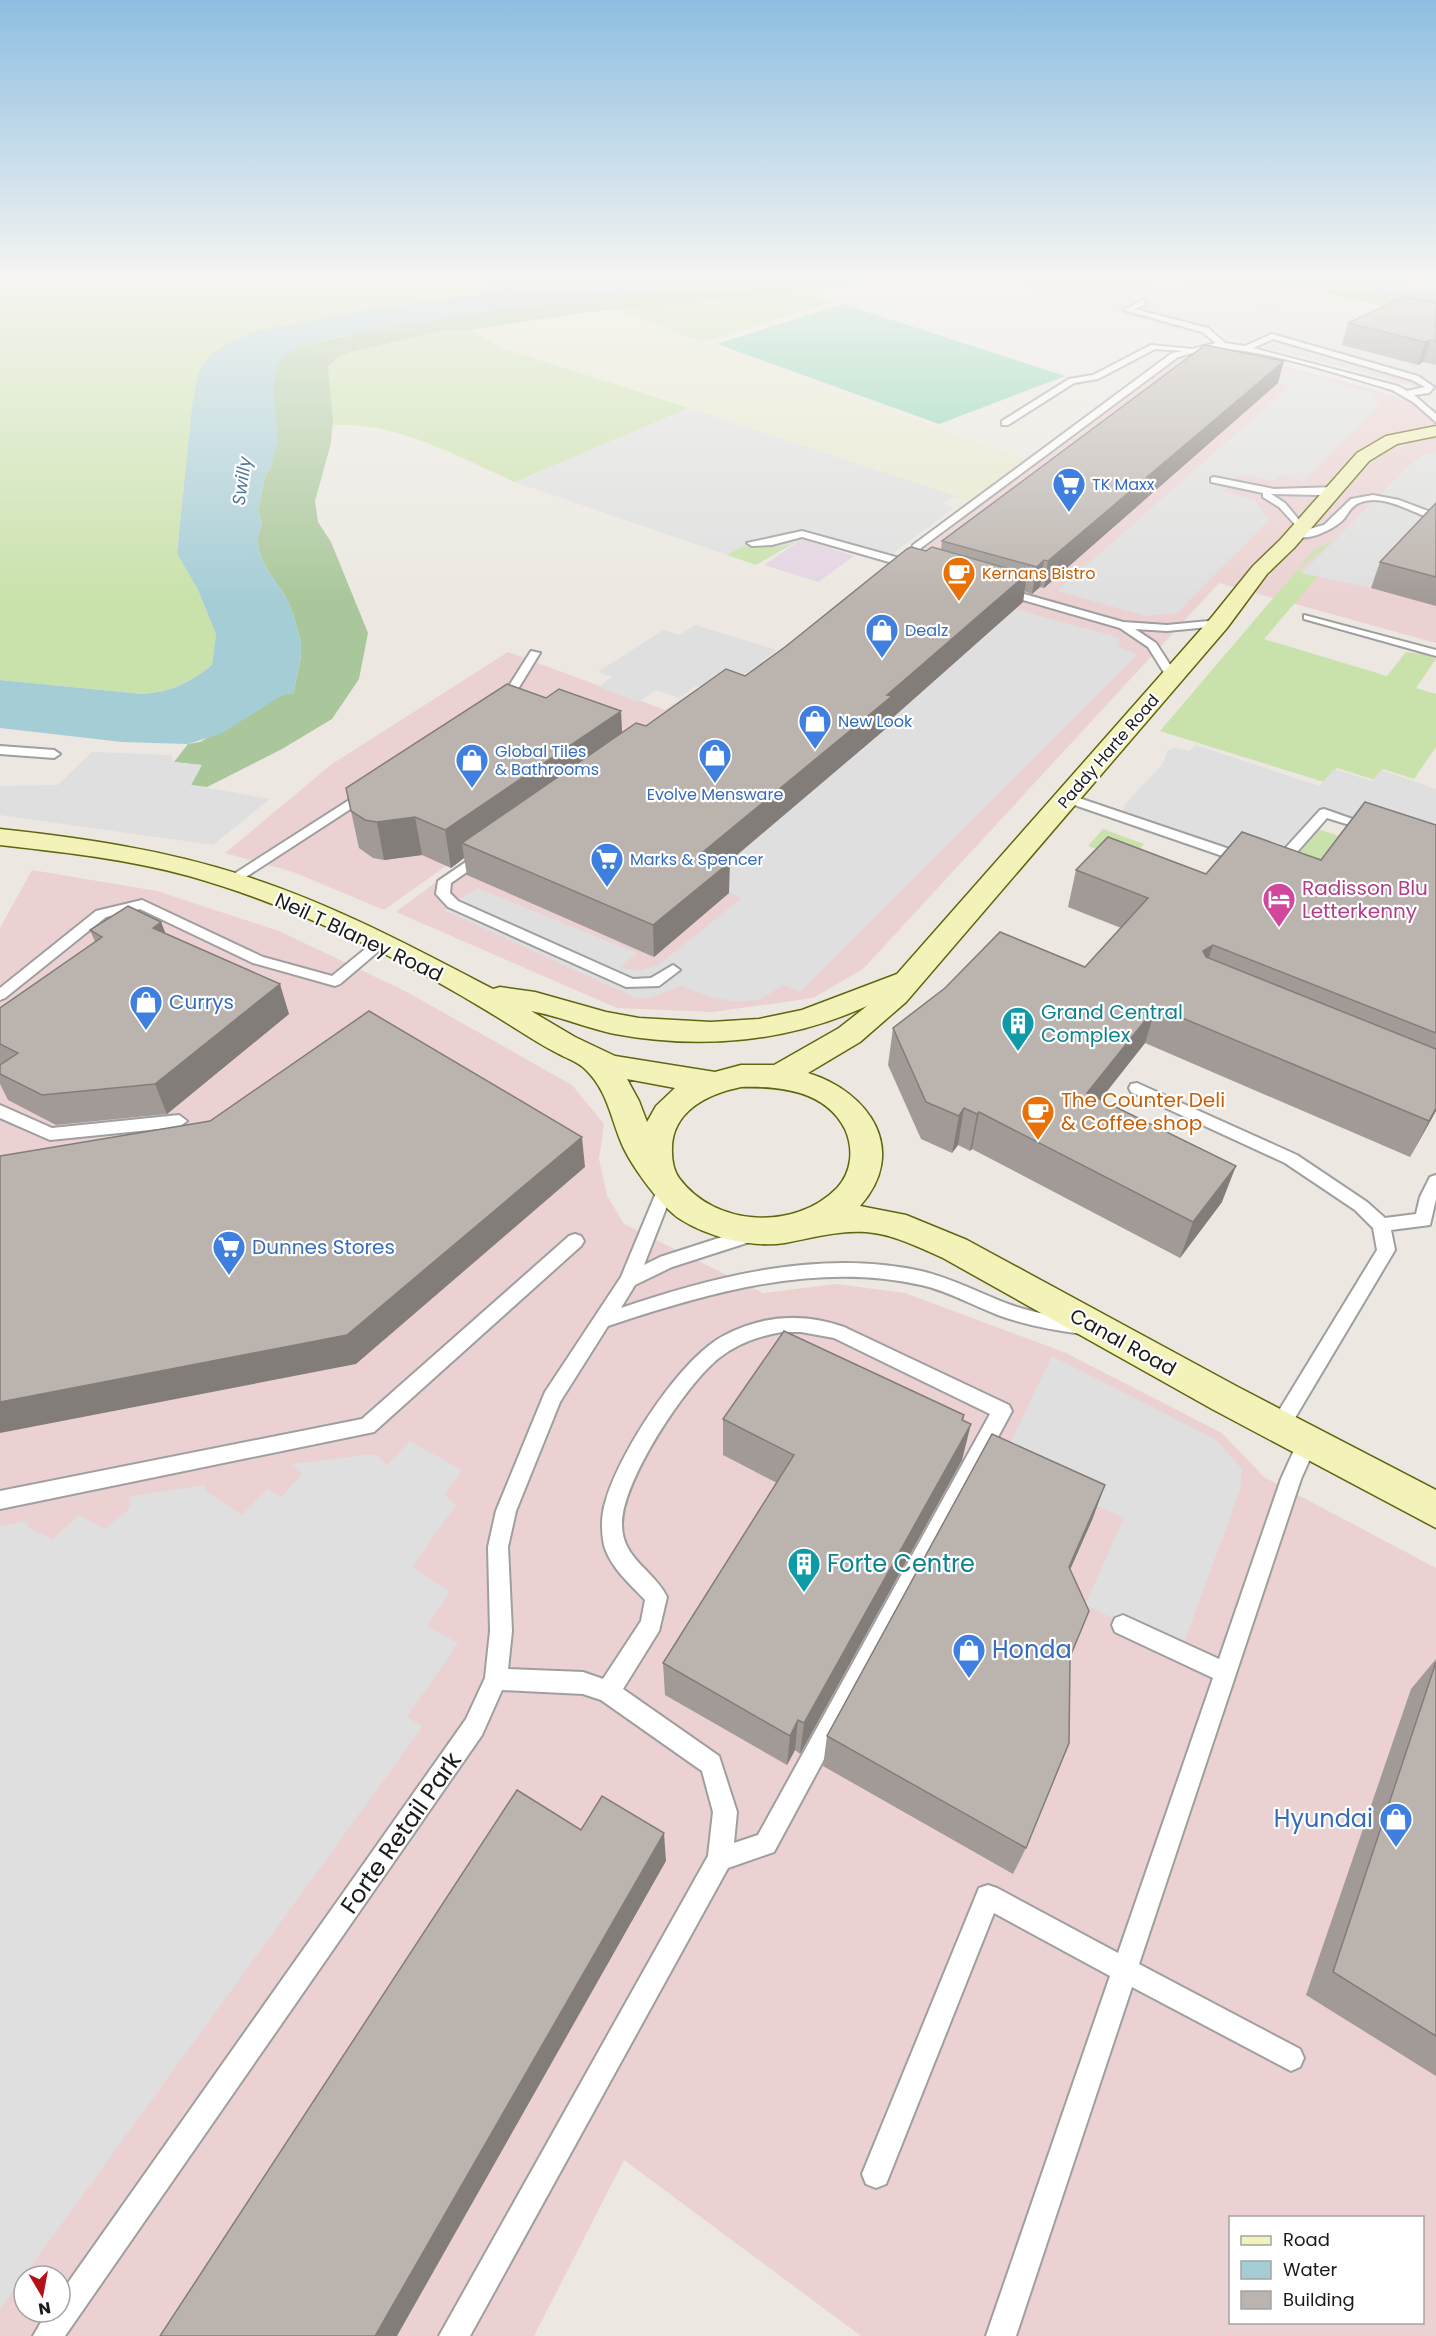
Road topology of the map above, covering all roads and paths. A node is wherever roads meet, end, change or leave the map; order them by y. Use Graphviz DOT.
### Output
graph roads {
  1 [pos="1066,385"];
  2 [pos="1135,385"];
  3 [pos="1385,385"];
  4 [pos="1426,385"];
  5 [pos="1407,394"];
  6 [pos="1436,419"];
  7 [pos="1005,423"];
  8 [pos="1436,431"];
  9 [pos="1214,480"];
  10 [pos="1336,490"];
  11 [pos="1260,492"];
  12 [pos="1436,517"];
  13 [pos="1299,531"];
  14 [pos="752,543"];
  15 [pos="923,564"];
  16 [pos="900,573"];
  17 [pos="992,588"];
  18 [pos="1308,617"];
  19 [pos="1219,623"];
  20 [pos="1122,625"];
  21 [pos="535,653"];
  22 [pos="1436,653"];
  23 [pos="1173,677"];
  24 [pos="496,710"];
  25 [pos="0,750"];
  26 [pos="54,754"];
  27 [pos="378,786"];
  28 [pos="1068,798"];
  29 [pos="1384,832"];
  30 [pos="0,837"];
  31 [pos="493,847"];
  32 [pos="230,881"];
  33 [pos="380,944"];
  34 [pos="673,970"];
  35 [pos="908,979"];
  36 [pos="0,994"];
  37 [pos="480,994"];
  38 [pos="595,1060"];
  39 [pos="778,1076"];
  40 [pos="714,1082"];
  41 [pos="1137,1088"];
  42 [pos="0,1111"];
  43 [pos="178,1121"];
  44 [pos="662,1179"];
  45 [pos="1436,1181"];
  46 [pos="1430,1219"];
  47 [pos="1381,1226"];
  48 [pos="798,1227"];
  49 [pos="763,1231"];
  50 [pos="575,1241"];
  51 [pos="629,1280"];
  52 [pos="603,1321"];
  53 [pos="1103,1331"];
  54 [pos="1293,1435"];
  55 [pos="0,1500"];
  56 [pos="1436,1510"];
  57 [pos="1123,1625"];
  58 [pos="1225,1673"];
  59 [pos="496,1679"];
  60 [pos="608,1692"];
  61 [pos="720,1859"];
  62 [pos="1125,1971"];
  63 [pos="1290,2058"];
  64 [pos="876,2174"];
  65 [pos="48,2336"];
  66 [pos="454,2336"];
  67 [pos="1001,2336"];
  1 -- 7 [label="lane"];
  2 -- 15 [label="lane"];
  3 -- 5 [label="lane"];
  4 -- 5 [label="lane"];
  5 -- 6 [label="lane"];
  8 -- 10 [label="main road, Paddy Harte Road"];
  9 -- 11 [label="lane"];
  10 -- 11 [label="lane"];
  10 -- 13 [label="main road, Paddy Harte Road"];
  11 -- 13 [label="lane"];
  12 -- 13 [label="lane"];
  13 -- 19 [label="main road, Paddy Harte Road"];
  14 -- 15 [label="lane"];
  15 -- 16 [label="lane"];
  17 -- 20 [label="lane"];
  18 -- 22 [label="lane"];
  19 -- 20 [label="lane"];
  19 -- 23 [label="main road, Paddy Harte Road"];
  20 -- 23 [label="lane"];
  21 -- 24 [label="lane"];
  23 -- 28 [label="main road, Paddy Harte Road"];
  25 -- 26 [label="lane"];
  27 -- 32 [label="lane"];
  28 -- 29 [label="lane"];
  28 -- 35 [label="main road, Paddy Harte Road"];
  30 -- 32 [label="main road, Neil T Blaney Road"];
  31 -- 34 [label="lane"];
  32 -- 33 [label="main road, Neil T Blaney Road"];
  33 -- 36 [label="lane"];
  33 -- 37 [label="main road, Neil T Blaney Road"];
  35 -- 37 [label="main road"];
  35 -- 39 [label="main road, Paddy Harte Road"];
  37 -- 38 [label="main road, Neil T Blaney Road"];
  38 -- 40 [label="main road, Neil T Blaney Road"];
  38 -- 44 [label="main road, Neil T Blaney Road"];
  39 -- 40 [label="main road"];
  39 -- 48 [label="main road"];
  40 -- 44 [label="main road"];
  41 -- 47 [label="lane"];
  42 -- 43 [label="lane"];
  44 -- 49 [label="main road"];
  44 -- 51 [label="lane, Forte Retail Park"];
  45 -- 46 [label="lane"];
  46 -- 47 [label="lane"];
  47 -- 54 [label="lane"];
  48 -- 49 [label="main road"];
  48 -- 53 [label="main road, Canal Road"];
  49 -- 51 [label="lane"];
  50 -- 55 [label="lane"];
  51 -- 52 [label="lane, Forte Retail Park"];
  52 -- 53 [label="lane"];
  52 -- 59 [label="lane, Forte Retail Park"];
  53 -- 54 [label="main road, Canal Road"];
  54 -- 56 [label="main road, Canal Road"];
  54 -- 58 [label="lane"];
  57 -- 58 [label="lane"];
  58 -- 62 [label="lane"];
  59 -- 60 [label="lane"];
  59 -- 65 [label="lane, Forte Retail Park"];
  60 -- 61 [label="lane"];
  60 -- 61 [label="lane"];
  61 -- 66 [label="lane"];
  62 -- 63 [label="lane"];
  62 -- 64 [label="lane"];
  62 -- 67 [label="lane"];
}
